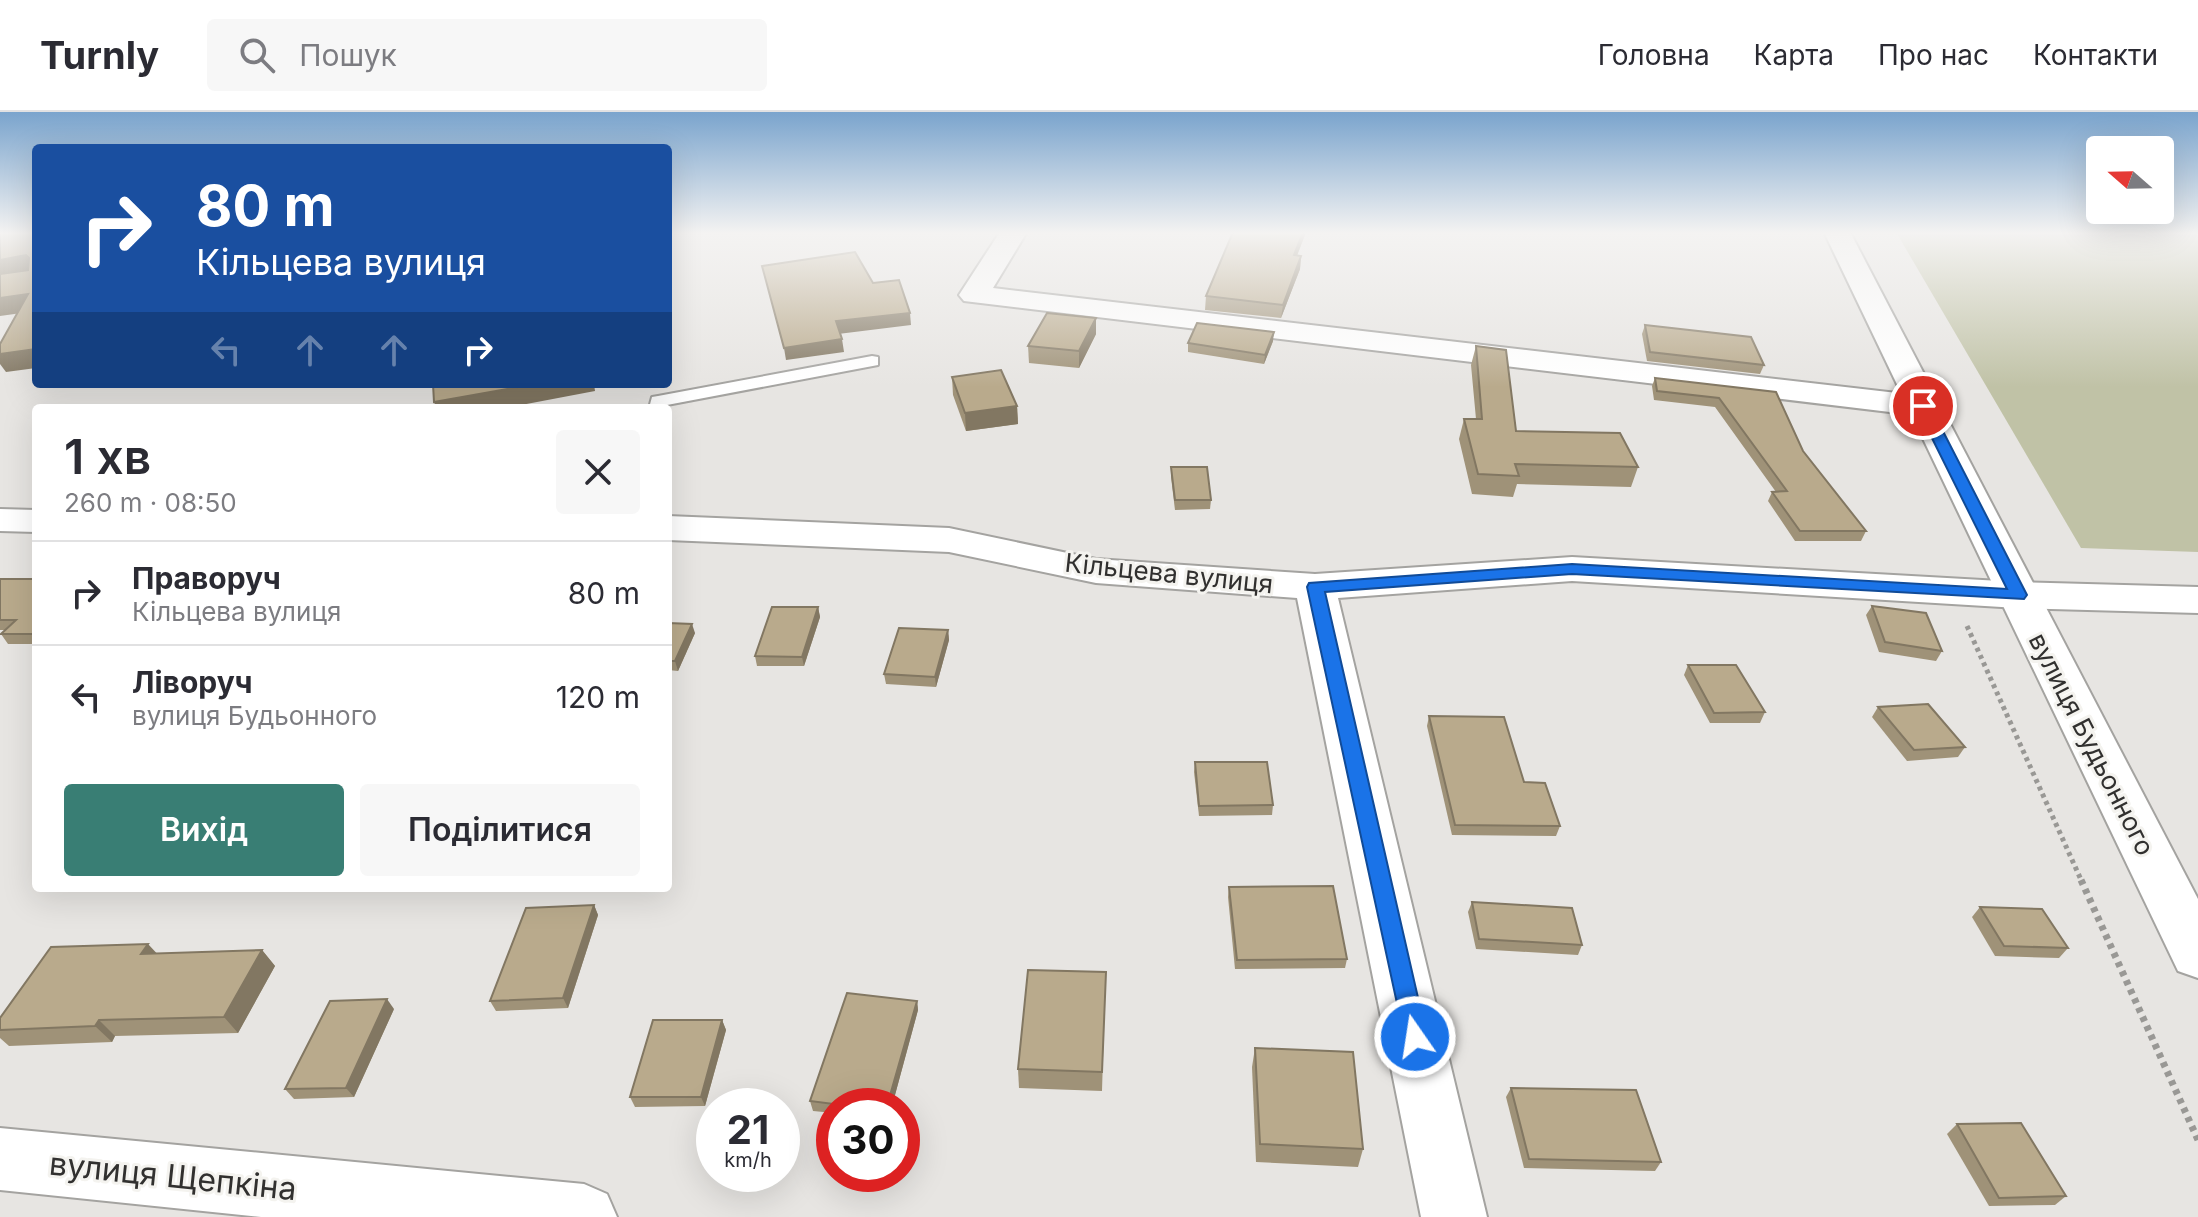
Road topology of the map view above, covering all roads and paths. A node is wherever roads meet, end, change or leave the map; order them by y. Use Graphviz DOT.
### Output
graph roads {
  1 [pos="981,284"];
  2 [pos="1862,284"];
  3 [pos="872,361"];
  4 [pos="658,404"];
  5 [pos="1923,406"];
  6 [pos="0,520"];
  7 [pos="32,521"];
  8 [pos="672,528"];
  9 [pos="1315,587"];
  10 [pos="1951,591"];
  11 [pos="2018,595"];
  12 [pos="2198,600"];
  13 [pos="2198,954"];
  14 [pos="2198,1140"];
  15 [pos="0,1159"];
  16 [pos="584,1217"];
  17 [pos="1454,1217"];
  1 -- 5 [label="street"];
  2 -- 5 [label="street, вулиця Будьонного"];
  3 -- 4 [label="lane"];
  5 -- 11 [label="street, вулиця Будьонного"];
  6 -- 7 [label="street"];
  8 -- 9 [label="street, Кільцева вулиця"];
  9 -- 10 [label="street, Кільцева вулиця"];
  9 -- 17 [label="street"];
  10 -- 11 [label="street, Кільцева вулиця"];
  10 -- 14 [label="path"];
  11 -- 12 [label="street, Кільцева вулиця"];
  11 -- 13 [label="street, вулиця Будьонного"];
  15 -- 16 [label="street, вулиця Щепкіна"];
}
